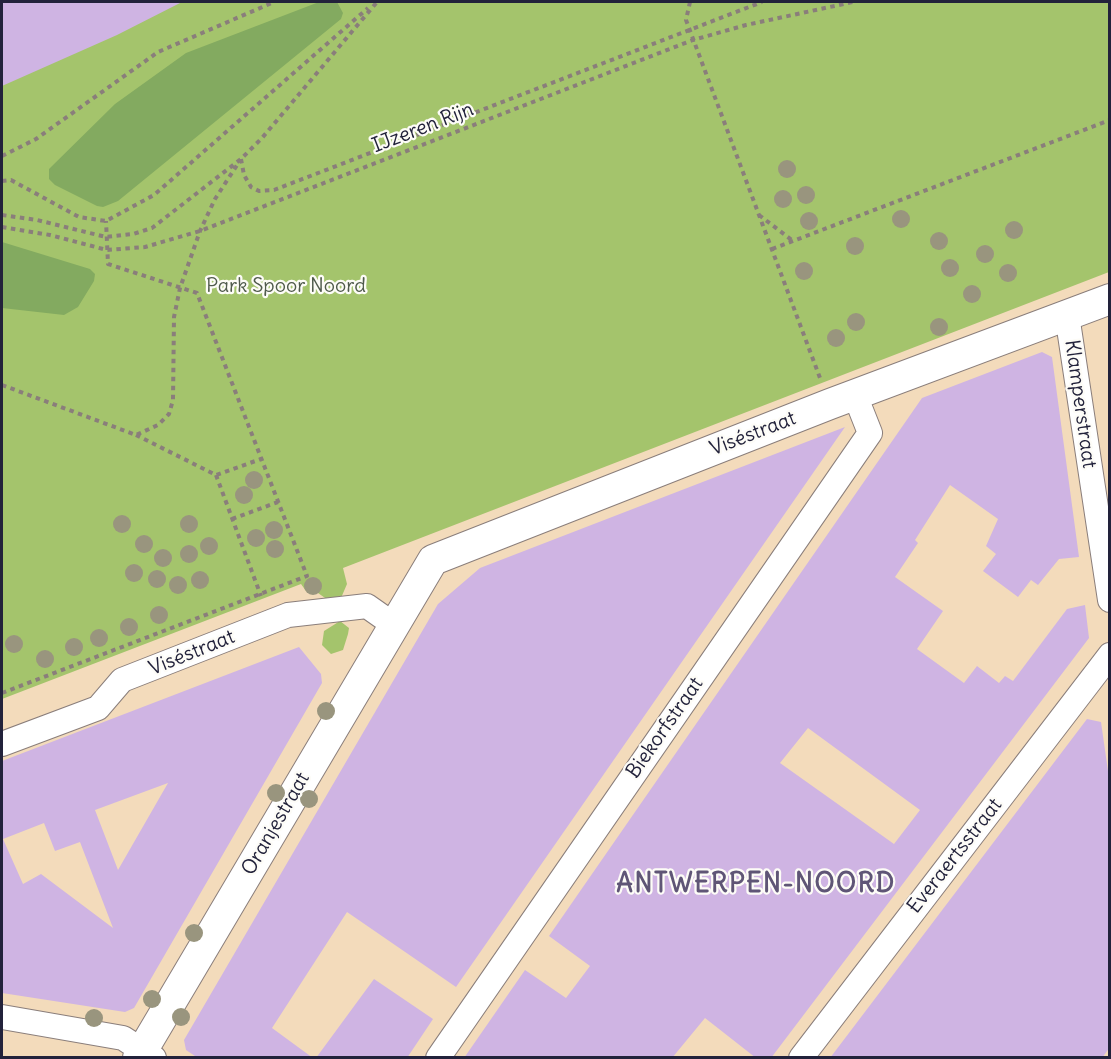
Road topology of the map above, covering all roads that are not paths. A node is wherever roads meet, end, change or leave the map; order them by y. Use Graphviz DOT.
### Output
graph roads {
  1 [pos="1110,299"];
  2 [pos="1067,315"];
  3 [pos="842,399"];
  4 [pos="414,591"];
  5 [pos="1110,600"];
  6 [pos="394,625"];
  7 [pos="1110,655"];
  8 [pos="2,744"];
  9 [pos="2,1017"];
  10 [pos="145,1055"];
  11 [pos="438,1058"];
  12 [pos="801,1058"];
  1 -- 2 [label="street, Viséstraat"];
  2 -- 3 [label="street, Viséstraat"];
  2 -- 5 [label="street, Klamperstraat"];
  3 -- 4 [label="street, Viséstraat"];
  3 -- 11 [label="street, Biekorfstraat"];
  4 -- 6 [label="street, Oranjestraat"];
  6 -- 8 [label="street, Viséstraat"];
  6 -- 10 [label="street, Oranjestraat"];
  7 -- 12 [label="street, Everaertsstraat"];
  9 -- 10 [label="street"];
}
